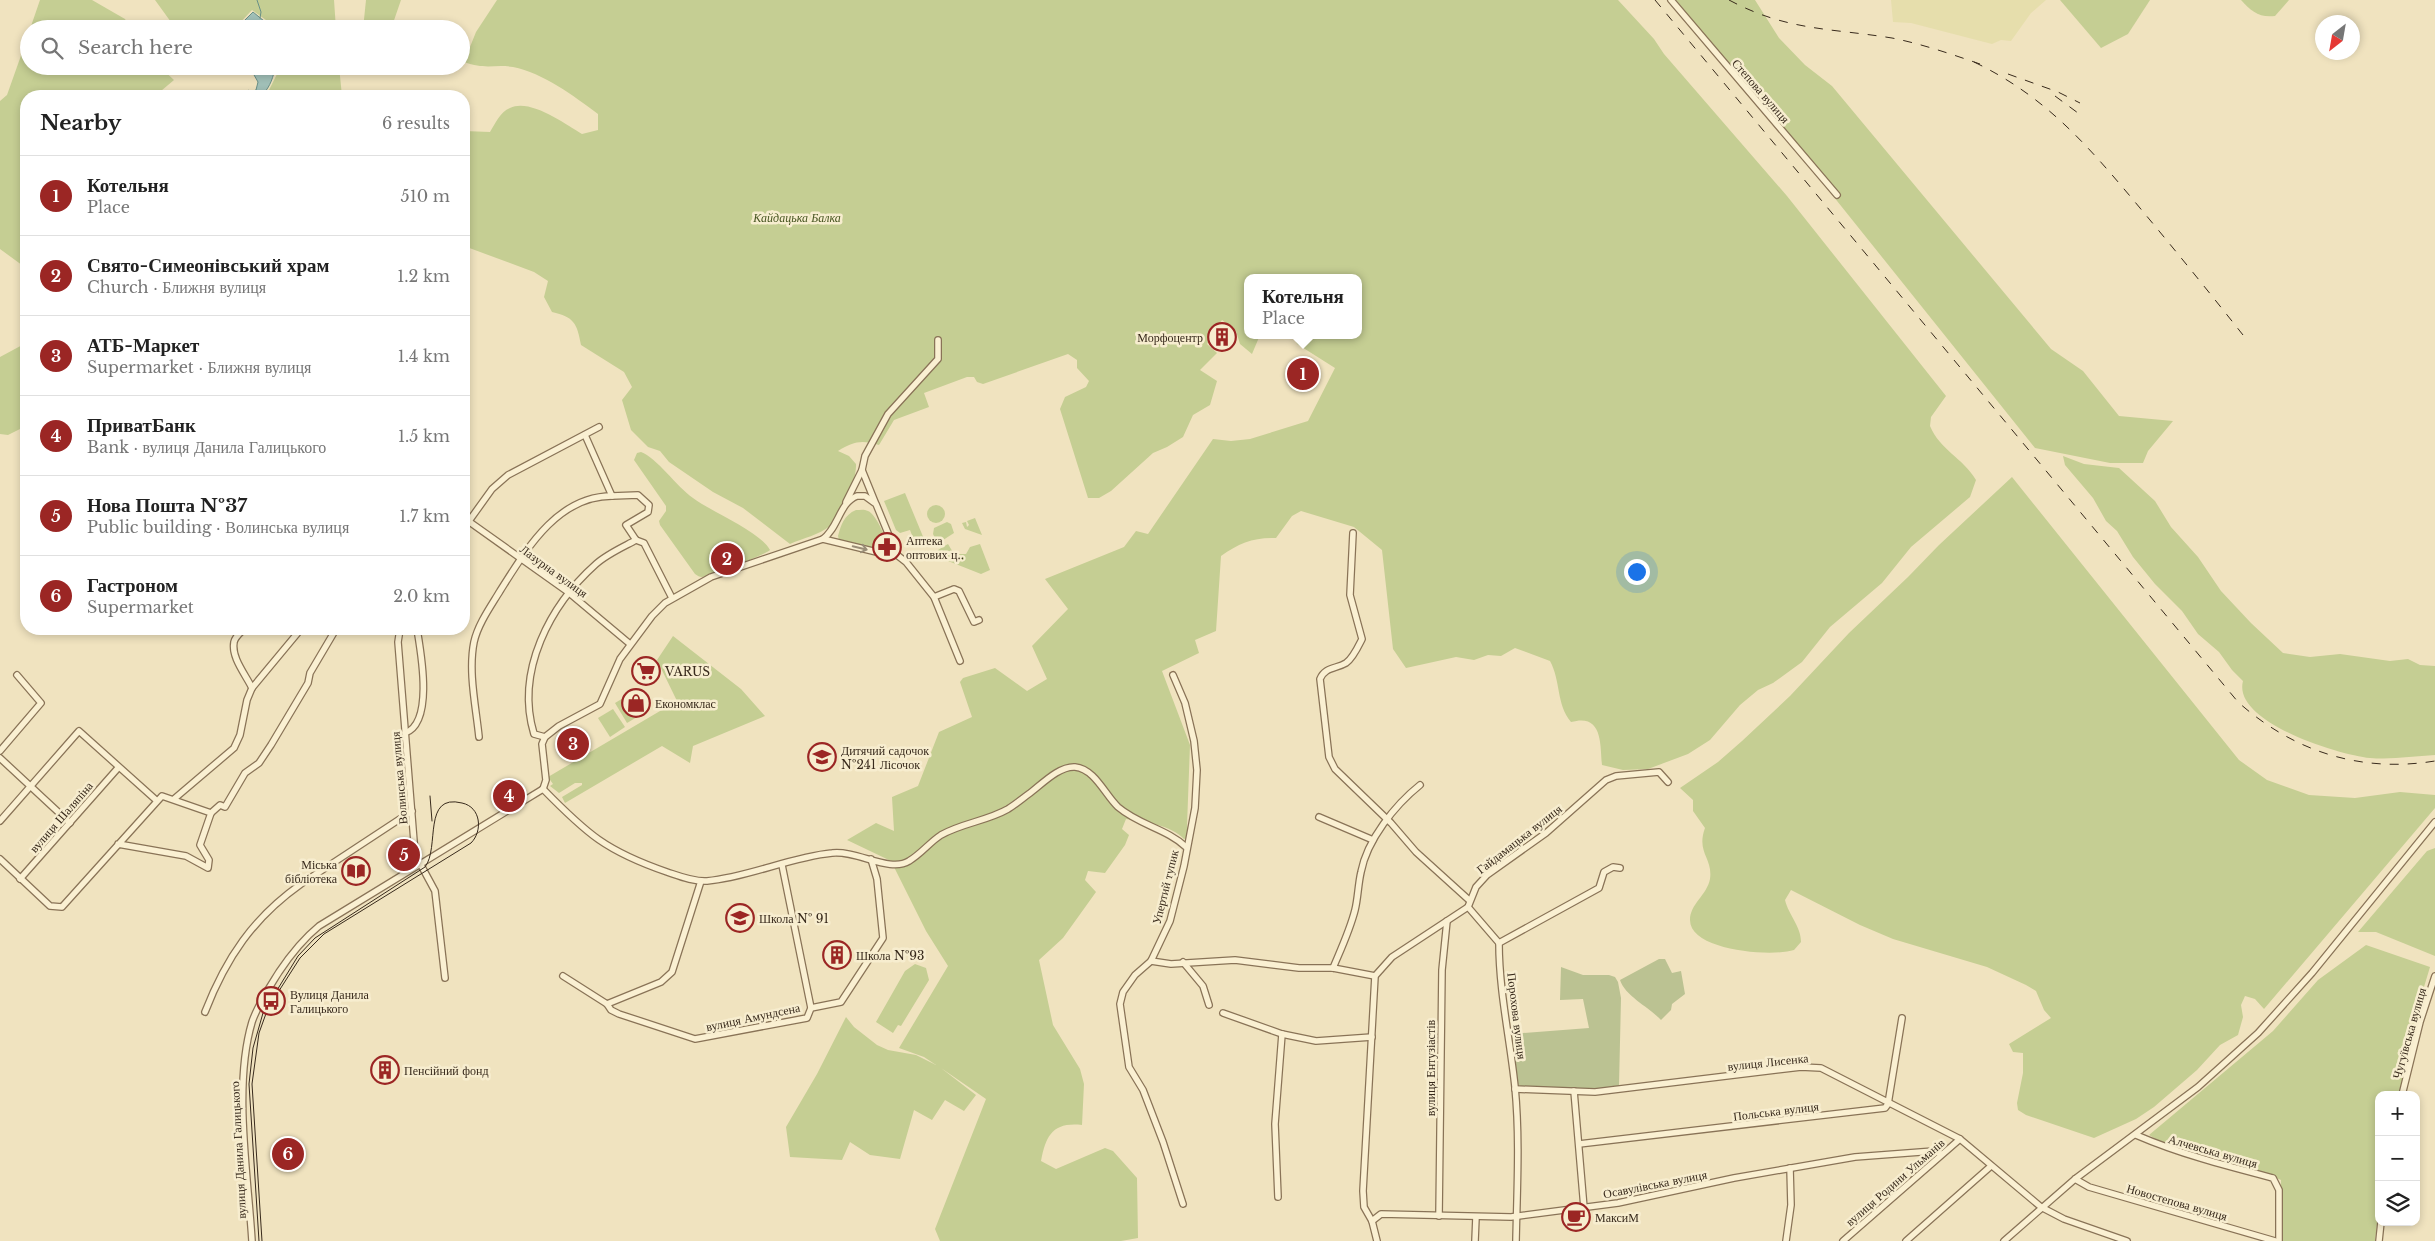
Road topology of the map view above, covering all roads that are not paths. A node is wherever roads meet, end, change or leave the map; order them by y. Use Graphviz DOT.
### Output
graph roads {
  1 [pos="1671,0"];
  2 [pos="1837,195"];
  3 [pos="938,340"];
  4 [pos="598,427"];
  5 [pos="585,436"];
  6 [pos="862,470"];
  7 [pos="612,496"];
  8 [pos="876,504"];
  9 [pos="843,507"];
  10 [pos="470,514"];
  11 [pos="470,522"];
  12 [pos="1353,533"];
  13 [pos="823,539"];
  14 [pos="636,540"];
  15 [pos="897,555"];
  16 [pos="520,558"];
  17 [pos="568,592"];
  18 [pos="672,598"];
  19 [pos="934,598"];
  20 [pos="979,620"];
  21 [pos="239,635"];
  22 [pos="296,635"];
  23 [pos="332,635"];
  24 [pos="398,635"];
  25 [pos="418,635"];
  26 [pos="630,644"];
  27 [pos="960,661"];
  28 [pos="1172,675"];
  29 [pos="17,676"];
  30 [pos="252,688"];
  31 [pos="405,733"];
  32 [pos="479,737"];
  33 [pos="545,737"];
  34 [pos="0,750"];
  35 [pos="0,758"];
  36 [pos="118,768"];
  37 [pos="1668,782"];
  38 [pos="1420,785"];
  39 [pos="30,786"];
  40 [pos="543,789"];
  41 [pos="174,799"];
  42 [pos="156,800"];
  43 [pos="412,811"];
  44 [pos="211,813"];
  45 [pos="1319,817"];
  46 [pos="0,820"];
  47 [pos="1386,820"];
  48 [pos="2435,822"];
  49 [pos="70,823"];
  50 [pos="1373,840"];
  51 [pos="118,844"];
  52 [pos="1186,847"];
  53 [pos="0,859"];
  54 [pos="871,859"];
  55 [pos="421,864"];
  56 [pos="782,865"];
  57 [pos="1620,868"];
  58 [pos="20,879"];
  59 [pos="701,882"];
  60 [pos="1469,900"];
  61 [pos="1468,907"];
  62 [pos="1447,921"];
  63 [pos="1499,942"];
  64 [pos="1150,961"];
  65 [pos="1183,962"];
  66 [pos="1333,968"];
  67 [pos="563,976"];
  68 [pos="1375,976"];
  69 [pos="2435,976"];
  70 [pos="445,978"];
  71 [pos="607,1004"];
  72 [pos="1210,1005"];
  73 [pos="811,1008"];
  74 [pos="205,1012"];
  75 [pos="1222,1013"];
  76 [pos="1902,1018"];
  77 [pos="1282,1034"];
  78 [pos="1372,1037"];
  79 [pos="1515,1089"];
  80 [pos="1574,1091"];
  81 [pos="2403,1091"];
  82 [pos="1888,1104"];
  83 [pos="2136,1135"];
  84 [pos="1960,1138"];
  85 [pos="1579,1144"];
  86 [pos="1941,1154"];
  87 [pos="1991,1166"];
  88 [pos="1790,1168"];
  89 [pos="2076,1179"];
  90 [pos="1278,1197"];
  91 [pos="1183,1204"];
  92 [pos="2041,1207"];
  93 [pos="1584,1208"];
  94 [pos="1439,1216"];
  95 [pos="1476,1216"];
  96 [pos="1516,1216"];
  97 [pos="1372,1221"];
  98 [pos="2381,1226"];
  99 [pos="252,1241"];
  100 [pos="1377,1241"];
  101 [pos="1476,1241"];
  102 [pos="1516,1241"];
  103 [pos="1786,1241"];
  104 [pos="1843,1241"];
  105 [pos="1906,1241"];
  106 [pos="2004,1241"];
  107 [pos="2127,1241"];
  108 [pos="2275,1241"];
  109 [pos="2279,1241"];
  110 [pos="2379,1241"];
  1 -- 2 [label="street, Степова вулиця"];
  3 -- 6 [label="street"];
  4 -- 5 [label="street"];
  5 -- 7 [label="street"];
  5 -- 10 [label="street"];
  6 -- 8 [label="street"];
  6 -- 9 [label="street"];
  7 -- 14 [label="street"];
  7 -- 16 [label="street"];
  8 -- 9 [label="street"];
  8 -- 15 [label="street"];
  9 -- 13 [label="street"];
  11 -- 16 [label="street, Лазурна вулиця"];
  12 -- 47 [label="street"];
  13 -- 15 [label="street, one-way"];
  13 -- 18 [label="street"];
  14 -- 17 [label="street"];
  14 -- 18 [label="street"];
  15 -- 19 [label="street"];
  16 -- 17 [label="street, Лазурна вулиця"];
  16 -- 32 [label="street"];
  17 -- 26 [label="street, Лазурна вулиця"];
  17 -- 33 [label="street"];
  18 -- 26 [label="street"];
  19 -- 20 [label="street"];
  19 -- 27 [label="street"];
  21 -- 30 [label="street"];
  22 -- 30 [label="street"];
  23 -- 44 [label="street"];
  24 -- 31 [label="street, Волинська вулиця"];
  25 -- 31 [label="street"];
  26 -- 33 [label="street"];
  28 -- 52 [label="street, Упертий тупик"];
  29 -- 34 [label="street"];
  30 -- 41 [label="street"];
  31 -- 43 [label="street, Волинська вулиця"];
  33 -- 40 [label="street"];
  35 -- 39 [label="street"];
  36 -- 39 [label="street"];
  36 -- 42 [label="street"];
  36 -- 49 [label="street, вулиця Шаляпіна"];
  37 -- 60 [label="street, Гайдамацька вулиця"];
  38 -- 47 [label="street"];
  39 -- 46 [label="street"];
  39 -- 49 [label="street"];
  40 -- 55 [label="street, вулиця Данила Галицького"];
  40 -- 59 [label="street"];
  41 -- 42 [label="street"];
  41 -- 44 [label="street"];
  42 -- 51 [label="street"];
  43 -- 55 [label="street, Волинська вулиця"];
  43 -- 74 [label="street"];
  44 -- 51 [label="street"];
  45 -- 50 [label="street"];
  47 -- 50 [label="street"];
  47 -- 60 [label="street"];
  48 -- 83 [label="street"];
  49 -- 58 [label="street, вулиця Шаляпіна"];
  50 -- 66 [label="street"];
  51 -- 58 [label="street"];
  52 -- 54 [label="street"];
  52 -- 64 [label="street, Упертий тупик"];
  53 -- 58 [label="street"];
  54 -- 56 [label="street"];
  54 -- 73 [label="street, вулиця Амундсена"];
  55 -- 70 [label="street, Волинська вулиця"];
  55 -- 99 [label="street, вулиця Данила Галицького"];
  56 -- 59 [label="street"];
  56 -- 73 [label="street"];
  57 -- 63 [label="street"];
  59 -- 71 [label="street"];
  60 -- 61 [label="street, Гайдамацька вулиця"];
  61 -- 62 [label="street"];
  61 -- 63 [label="street"];
  62 -- 68 [label="street"];
  62 -- 94 [label="street, вулиця Ентузіастів"];
  63 -- 79 [label="street, Порохова вулиця"];
  64 -- 65 [label="street"];
  64 -- 91 [label="street, Упертий тупик"];
  65 -- 66 [label="street"];
  65 -- 72 [label="street"];
  66 -- 68 [label="street"];
  67 -- 71 [label="street"];
  68 -- 78 [label="street"];
  69 -- 81 [label="street, Чугуївська вулиця"];
  71 -- 73 [label="street, вулиця Амундсена"];
  75 -- 77 [label="street"];
  76 -- 82 [label="street"];
  77 -- 78 [label="street"];
  77 -- 90 [label="street"];
  78 -- 97 [label="street"];
  79 -- 80 [label="street, вулиця Лисенка"];
  79 -- 96 [label="street, Порохова вулиця"];
  80 -- 82 [label="street, вулиця Лисенка"];
  80 -- 85 [label="street"];
  82 -- 84 [label="street, вулиця Лисенка"];
  82 -- 85 [label="street, Польська вулиця"];
  83 -- 89 [label="street"];
  83 -- 109 [label="street, Алчевська вулиця"];
  84 -- 86 [label="street, вулиця Родини Ульманів"];
  84 -- 87 [label="street, вулиця Лисенка"];
  85 -- 93 [label="street"];
  86 -- 88 [label="street, Осавулівська вулиця"];
  86 -- 104 [label="street, вулиця Родини Ульманів"];
  87 -- 92 [label="street, вулиця Лисенка"];
  87 -- 105 [label="street"];
  88 -- 93 [label="street, Осавулівська вулиця"];
  88 -- 103 [label="street"];
  89 -- 92 [label="street"];
  89 -- 108 [label="street, Новостепова вулиця"];
  92 -- 106 [label="street"];
  92 -- 107 [label="street, вулиця Лисенка"];
  93 -- 96 [label="street, Осавулівська вулиця"];
  94 -- 95 [label="street, Осавулівська вулиця"];
  94 -- 97 [label="street, Осавулівська вулиця"];
  95 -- 96 [label="street, Осавулівська вулиця"];
  95 -- 101 [label="street"];
  96 -- 102 [label="street, Порохова вулиця"];
  97 -- 100 [label="street"];
  98 -- 110 [label="street"];
}
